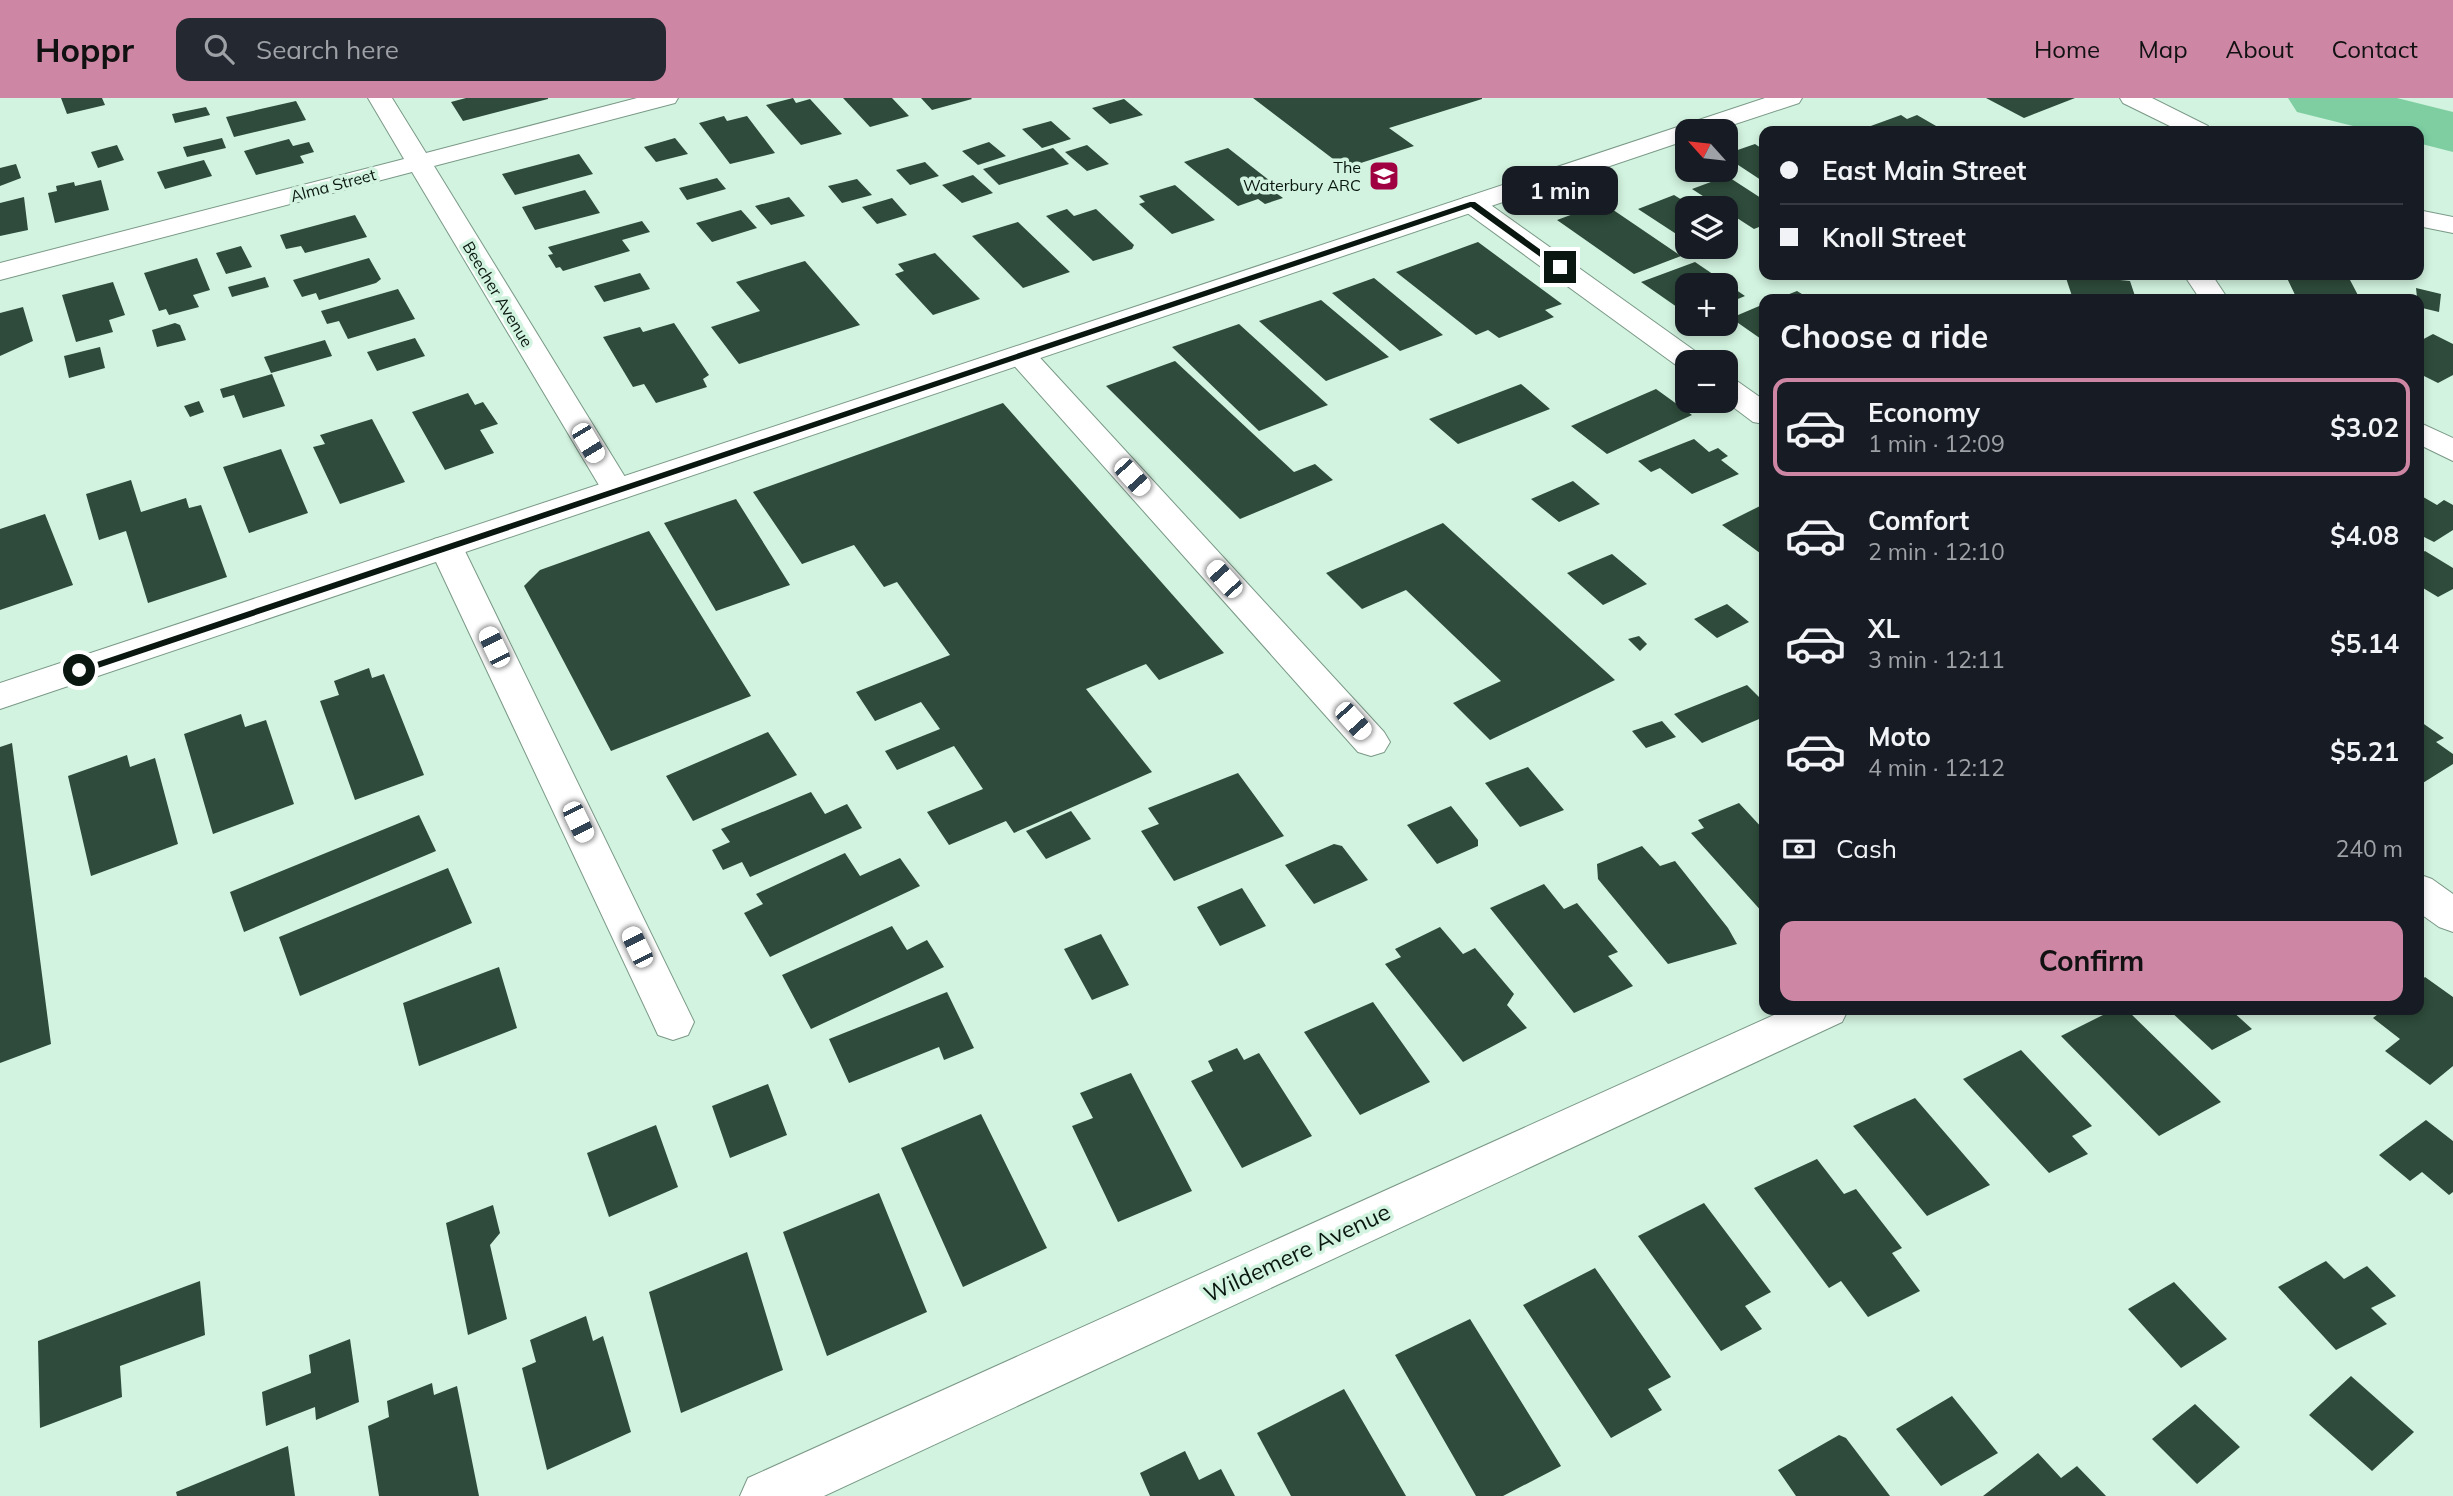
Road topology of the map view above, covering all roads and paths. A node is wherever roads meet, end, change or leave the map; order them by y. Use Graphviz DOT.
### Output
graph roads {
  1 [pos="380,98"];
  2 [pos="666,98"];
  3 [pos="2132,98"];
  4 [pos="1782,99"];
  5 [pos="1726,119"];
  6 [pos="2189,126"];
  7 [pos="1675,137"];
  8 [pos="418,162"];
  9 [pos="1472,204"];
  10 [pos="2424,219"];
  11 [pos="2453,225"];
  12 [pos="0,272"];
  13 [pos="1675,350"];
  14 [pos="1021,355"];
  15 [pos="1738,396"];
  16 [pos="1759,411"];
  17 [pos="2424,434"];
  18 [pos="2453,451"];
  19 [pos="617,490"];
  20 [pos="446,548"];
  21 [pos="0,696"];
  22 [pos="1371,742"];
  23 [pos="2424,894"];
  24 [pos="2453,916"];
  25 [pos="1816,1015"];
  26 [pos="673,1022"];
  27 [pos="766,1496"];
  1 -- 8 [label="street, Beecher Avenue"];
  2 -- 8 [label="street, Alma Street"];
  3 -- 6 [label="street"];
  4 -- 5 [label="street"];
  7 -- 9 [label="street"];
  8 -- 12 [label="street, Alma Street"];
  8 -- 19 [label="street, Beecher Avenue"];
  9 -- 13 [label="street"];
  9 -- 14 [label="street"];
  10 -- 11 [label="street"];
  14 -- 19 [label="street"];
  14 -- 22 [label="street"];
  15 -- 16 [label="street"];
  17 -- 18 [label="street"];
  19 -- 20 [label="street"];
  20 -- 21 [label="street"];
  20 -- 26 [label="street"];
  23 -- 24 [label="street"];
  25 -- 27 [label="street, Wildemere Avenue"];
}
